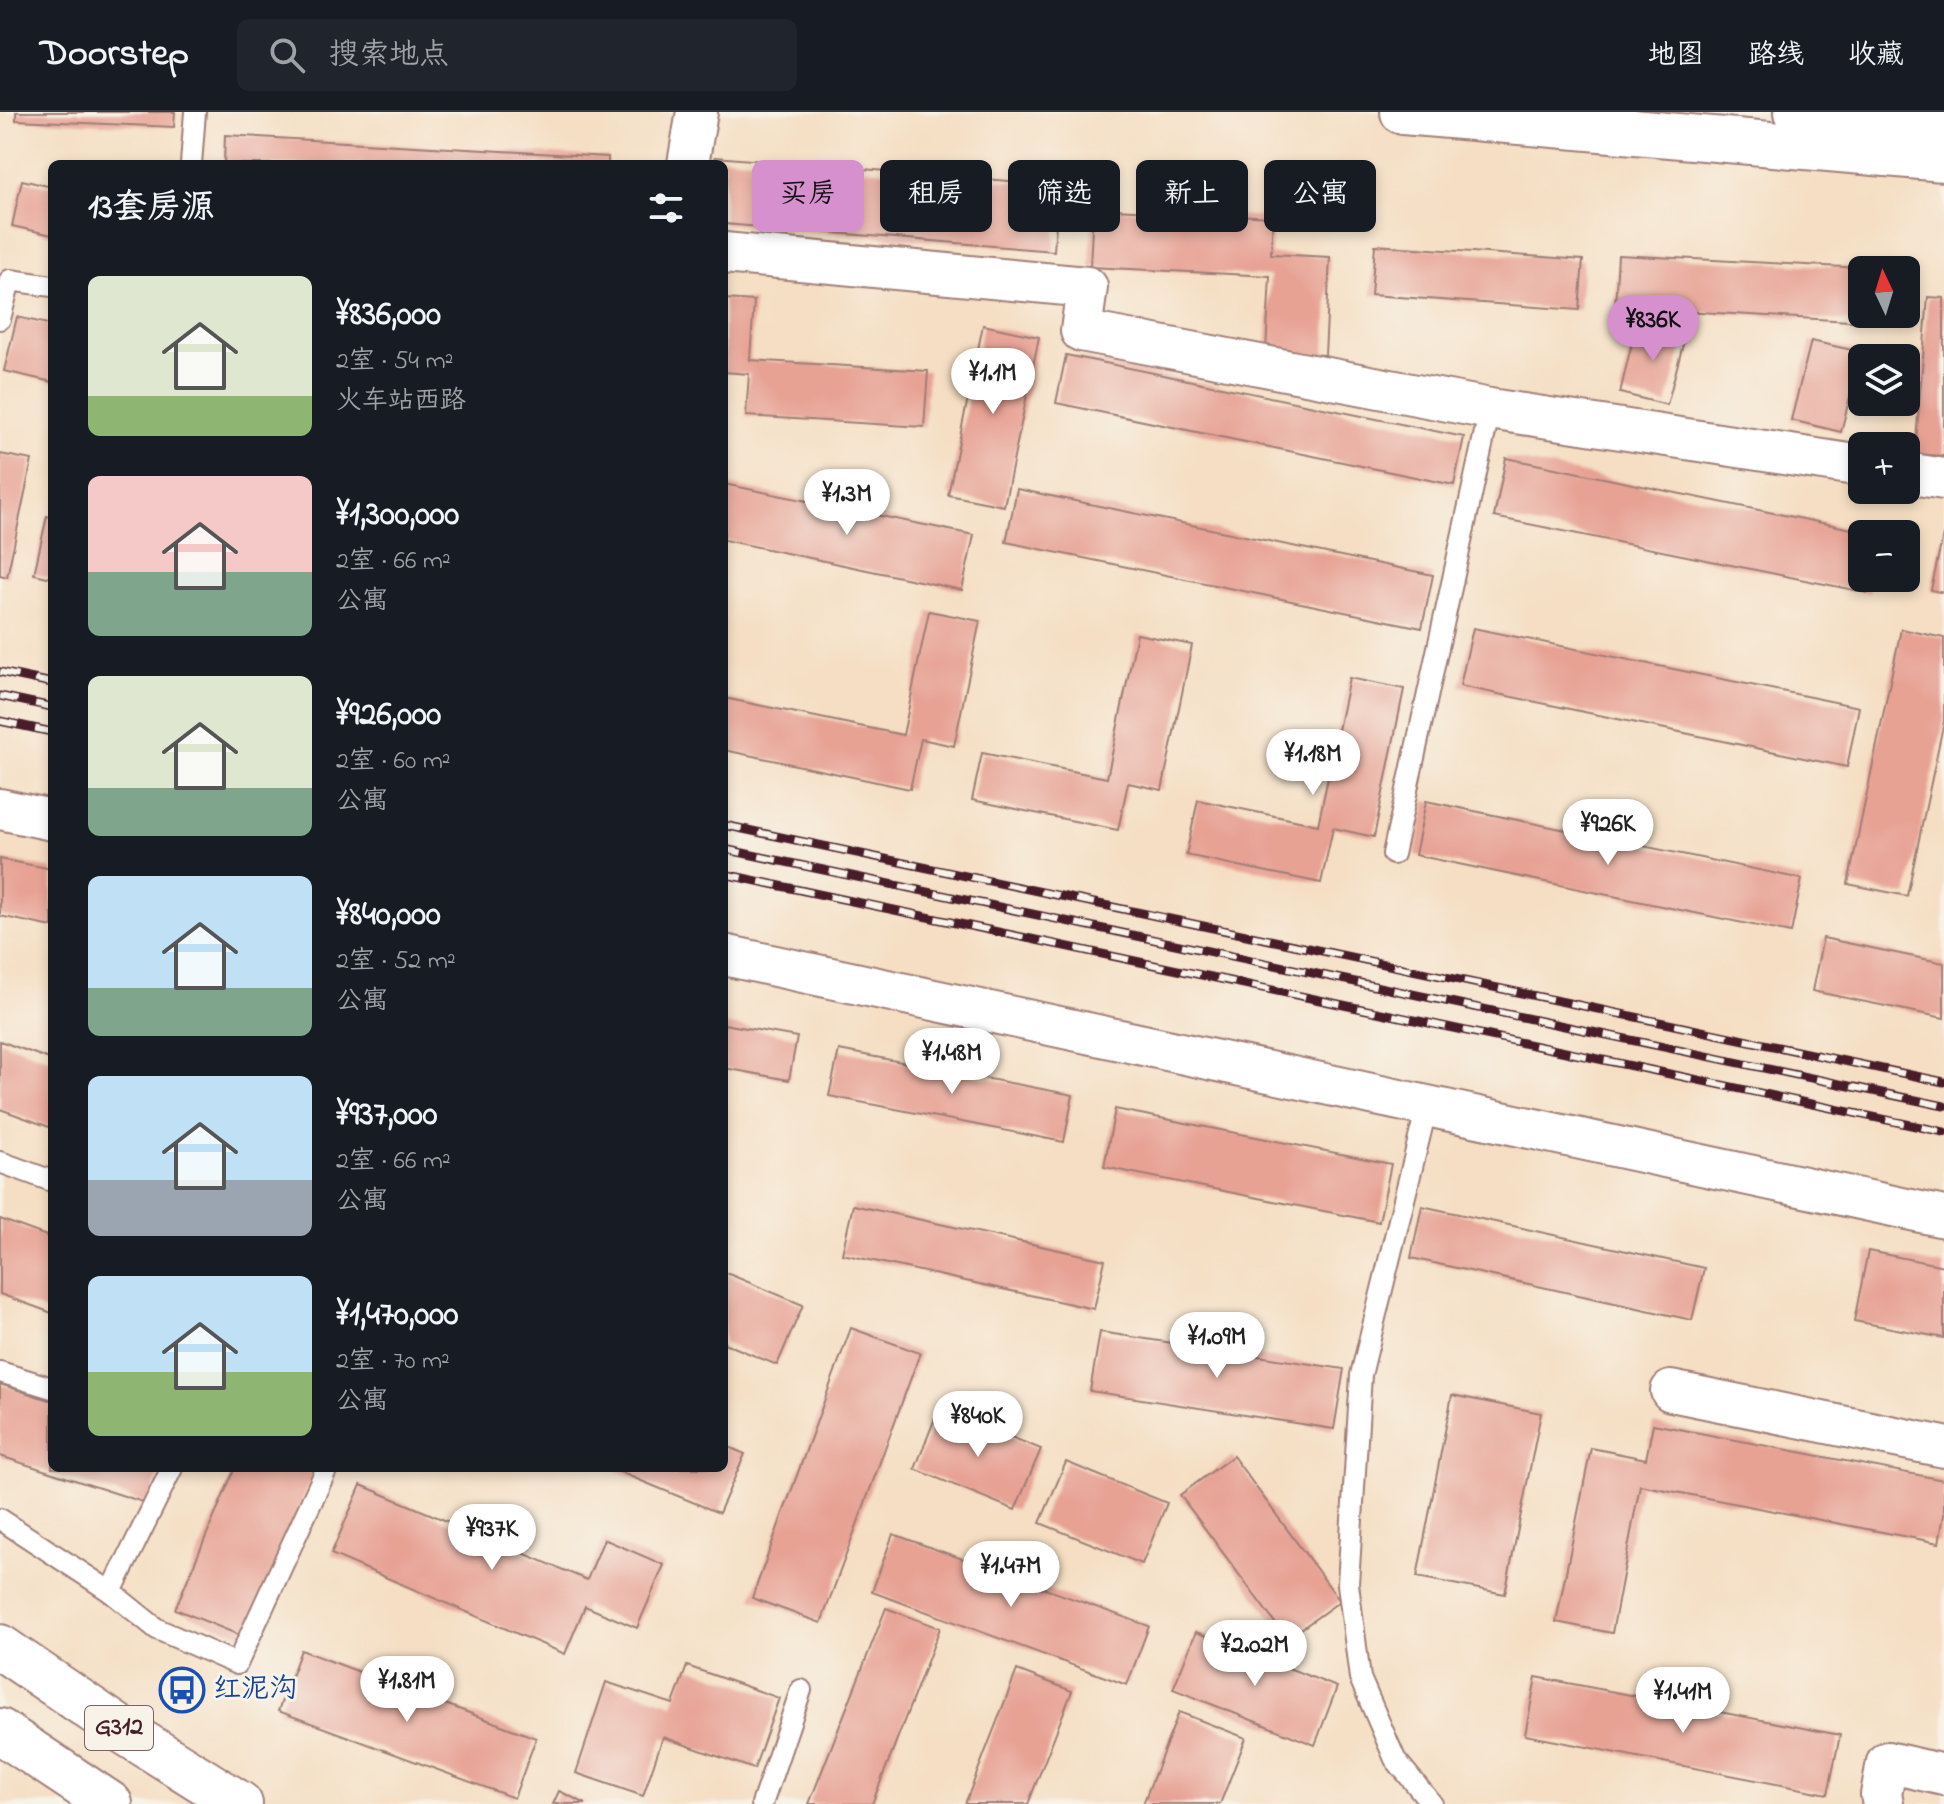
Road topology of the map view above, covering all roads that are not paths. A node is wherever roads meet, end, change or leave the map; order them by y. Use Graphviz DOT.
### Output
graph roads {
  1 [pos="195,112"];
  2 [pos="697,112"];
  3 [pos="1403,112"];
  4 [pos="1797,112"];
  5 [pos="1944,125"];
  6 [pos="1944,159"];
  7 [pos="191,160"];
  8 [pos="689,160"];
  9 [pos="728,253"];
  10 [pos="48,285"];
  11 [pos="0,319"];
  12 [pos="1490,409"];
  13 [pos="1848,464"];
  14 [pos="1920,475"];
  15 [pos="1944,479"];
  16 [pos="0,809"];
  17 [pos="48,819"];
  18 [pos="1393,854"];
  19 [pos="728,956"];
  20 [pos="1427,1106"];
  21 [pos="0,1162"];
  22 [pos="48,1180"];
  23 [pos="1944,1217"];
  24 [pos="0,1372"];
  25 [pos="48,1387"];
  26 [pos="1671,1391"];
  27 [pos="1944,1447"];
  28 [pos="170,1472"];
  29 [pos="325,1472"];
  30 [pos="0,1519"];
  31 [pos="111,1592"];
  32 [pos="0,1647"];
  33 [pos="801,1690"];
  34 [pos="0,1731"];
  35 [pos="1944,1775"];
  36 [pos="88,1798"];
  37 [pos="240,1804"];
  38 [pos="762,1804"];
  39 [pos="1432,1804"];
  40 [pos="1883,1804"];
  1 -- 7 [label="lane"];
  2 -- 8 [label="street"];
  3 -- 6 [label="main road"];
  4 -- 5 [label="main road"];
  9 -- 12 [label="street"];
  10 -- 11 [label="lane"];
  12 -- 13 [label="street"];
  12 -- 18 [label="lane"];
  14 -- 15 [label="street"];
  16 -- 17 [label="street"];
  19 -- 20 [label="street"];
  20 -- 23 [label="street"];
  20 -- 39 [label="lane"];
  21 -- 22 [label="lane"];
  24 -- 25 [label="lane"];
  26 -- 27 [label="street"];
  28 -- 31 [label="lane"];
  29 -- 31 [label="lane"];
  30 -- 31 [label="lane"];
  32 -- 37 [label="main road, G312"];
  33 -- 38 [label="lane"];
  34 -- 36 [label="main road, G312"];
  35 -- 40 [label="street"];
}
